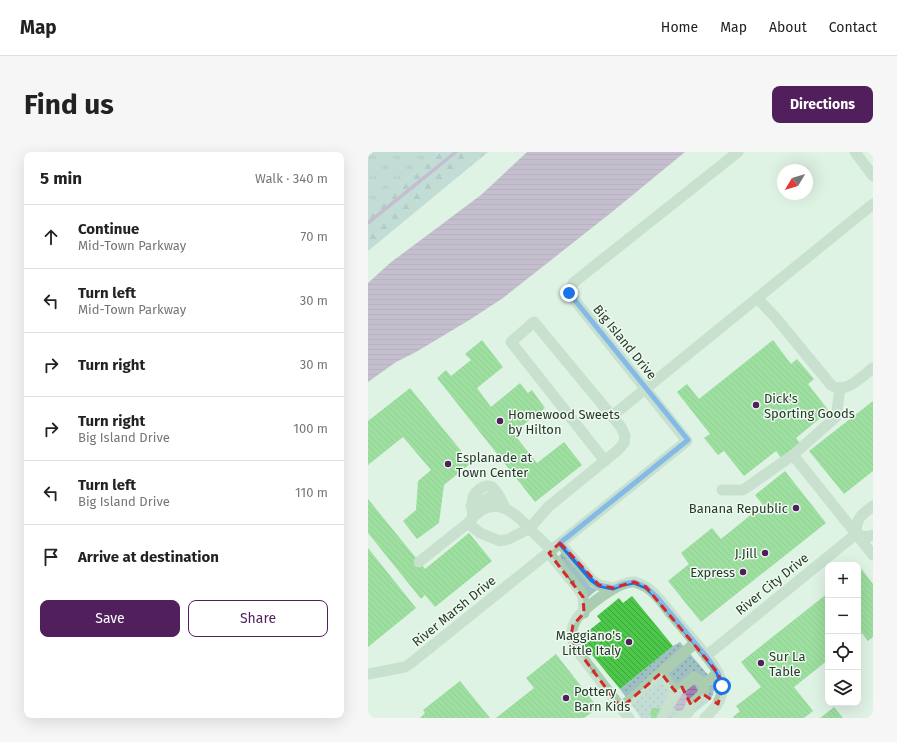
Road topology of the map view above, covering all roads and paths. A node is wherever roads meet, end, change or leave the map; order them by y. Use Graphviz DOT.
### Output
graph roads {
  1 [pos="738,152"];
  2 [pos="855,152"];
  3 [pos="873,176"];
  4 [pos="873,204"];
  5 [pos="756,298"];
  6 [pos="873,368"];
  7 [pos="645,388"];
  8 [pos="840,389"];
  9 [pos="612,416"];
  10 [pos="793,455"];
  11 [pos="605,461"];
  12 [pos="722,490"];
  13 [pos="873,506"];
  14 [pos="506,508"];
  15 [pos="470,520"];
  16 [pos="530,528"];
  17 [pos="856,534"];
  18 [pos="873,535"];
  19 [pos="553,549"];
  20 [pos="873,555"];
  21 [pos="419,562"];
  22 [pos="613,588"];
  23 [pos="584,613"];
  24 [pos="695,643"];
  25 [pos="706,656"];
  26 [pos="661,673"];
  27 [pos="718,673"];
  28 [pos="368,674"];
  29 [pos="679,689"];
  30 [pos="704,689"];
  31 [pos="691,704"];
  32 [pos="718,704"];
  33 [pos="626,715"];
  34 [pos="662,718"];
  35 [pos="678,718"];
  36 [pos="705,718"];
  1 -- 7 [label="street, Big Island Drive"];
  2 -- 3 [label="street"];
  4 -- 5 [label="street"];
  5 -- 7 [label="street"];
  5 -- 8 [label="street"];
  6 -- 8 [label="street"];
  7 -- 9 [label="street"];
  7 -- 19 [label="street, Big Island Drive"];
  8 -- 10 [label="street"];
  9 -- 11 [label="street"];
  9 -- 11 [label="street"];
  10 -- 12 [label="street"];
  10 -- 17 [label="street"];
  11 -- 16 [label="street"];
  13 -- 17 [label="street"];
  14 -- 15 [label="street"];
  14 -- 15 [label="street"];
  14 -- 16 [label="street"];
  15 -- 16 [label="street"];
  15 -- 21 [label="street"];
  16 -- 19 [label="street"];
  17 -- 18 [label="street"];
  17 -- 20 [label="street"];
  17 -- 25 [label="street, River City Drive"];
  19 -- 22 [label="street"];
  19 -- 23 [label="street, one-way"];
  19 -- 28 [label="street, River Marsh Drive"];
  22 -- 23 [label="street"];
  22 -- 24 [label="street"];
  23 -- 33 [label="street, one-way"];
  24 -- 25 [label="street"];
  24 -- 26 [label="street"];
  25 -- 27 [label="street"];
  26 -- 29 [label="street"];
  26 -- 33 [label="street"];
  27 -- 30 [label="street"];
  27 -- 32 [label="street"];
  29 -- 30 [label="street"];
  29 -- 31 [label="street"];
  29 -- 34 [label="street"];
  30 -- 31 [label="street"];
  30 -- 32 [label="street"];
  31 -- 35 [label="street"];
  32 -- 36 [label="street"];
}
